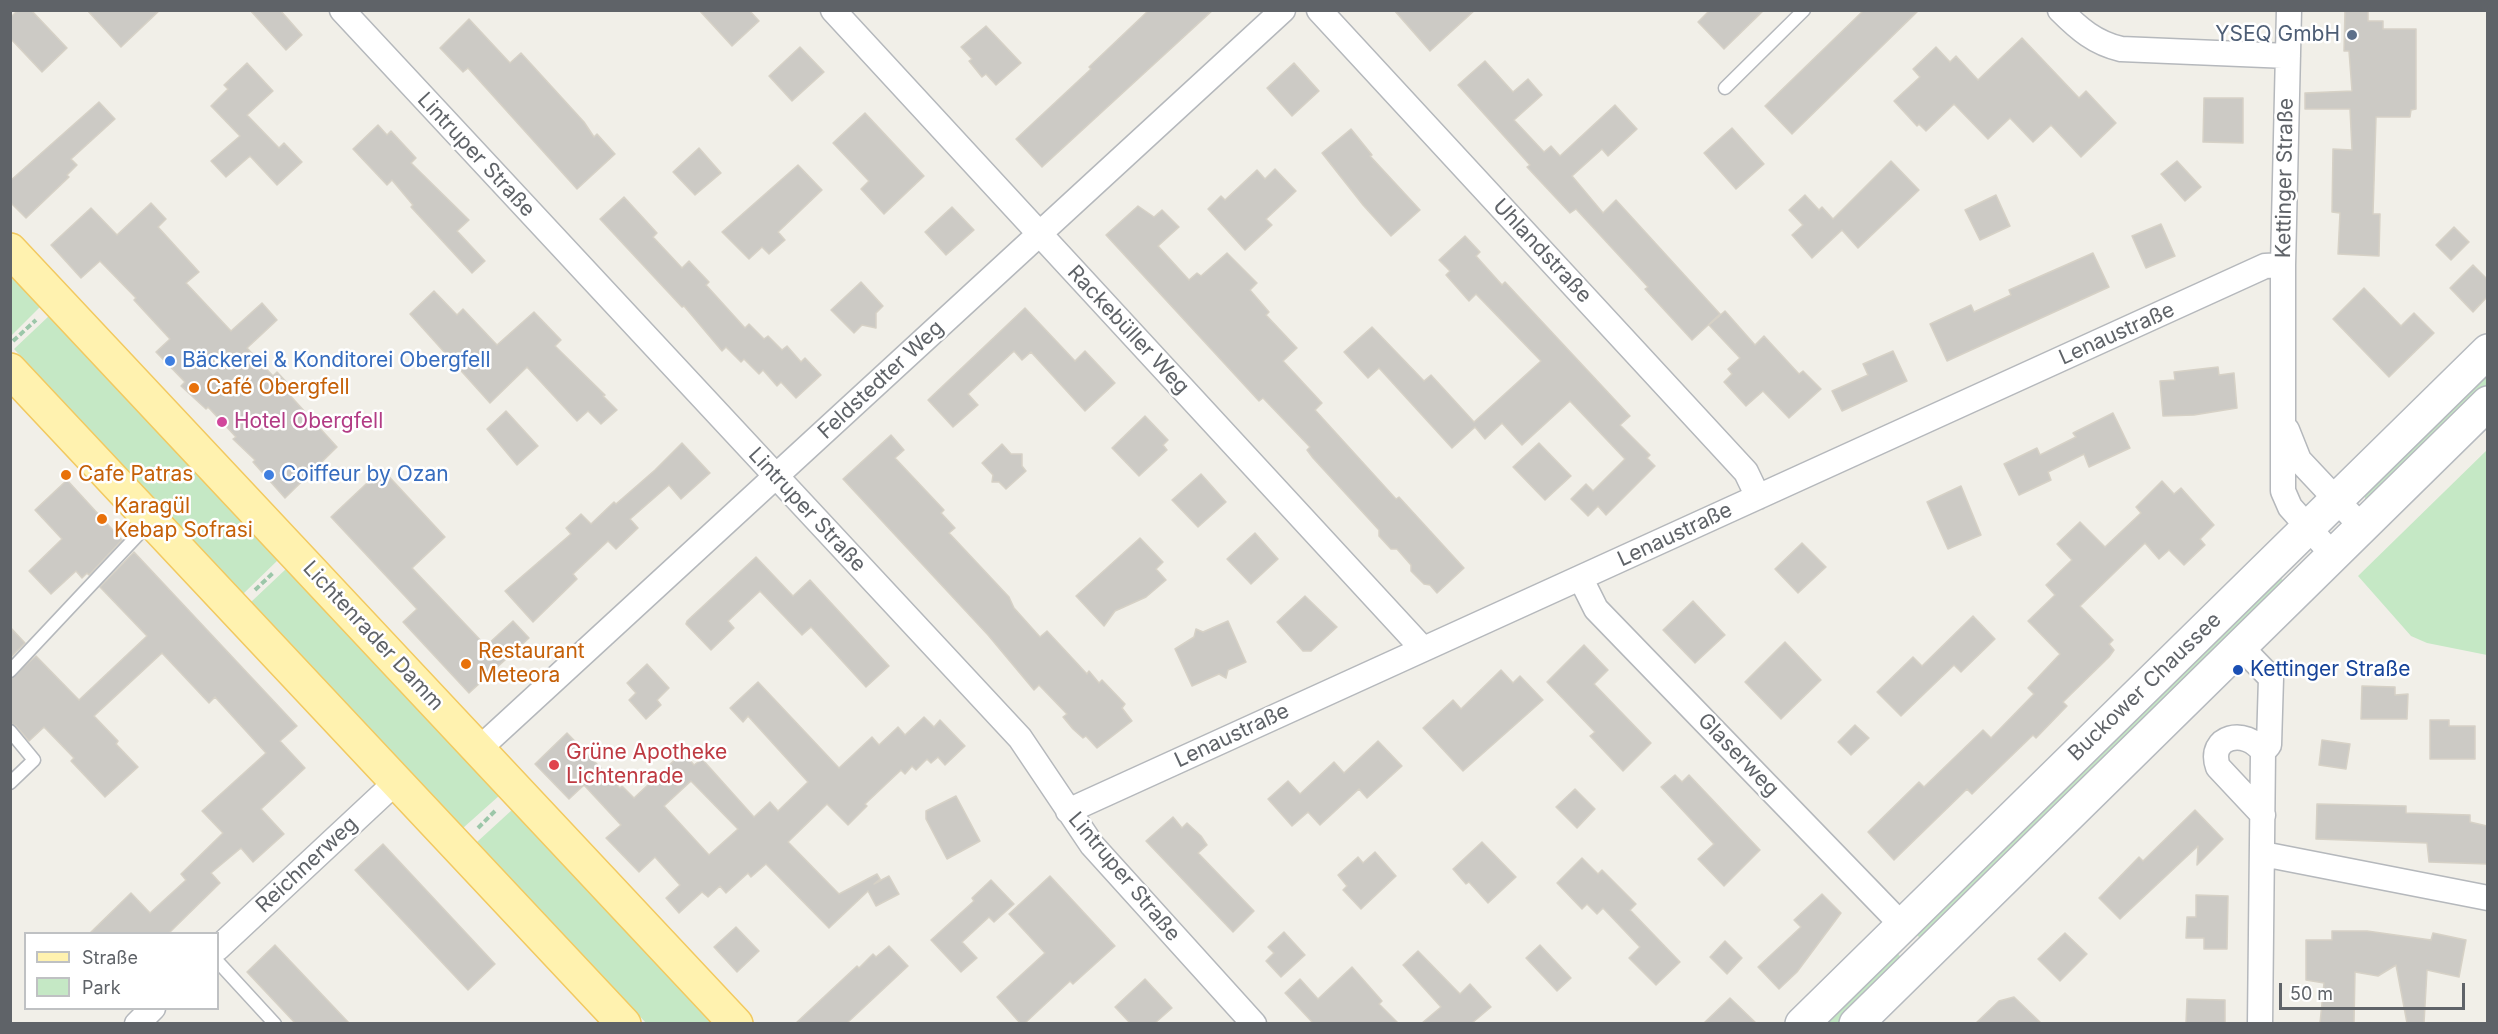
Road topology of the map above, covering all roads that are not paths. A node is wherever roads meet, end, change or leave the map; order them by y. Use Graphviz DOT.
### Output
graph roads {
  1 [pos="342,10"];
  2 [pos="833,10"];
  3 [pos="1283,10"];
  4 [pos="1318,10"];
  5 [pos="1804,10"];
  6 [pos="2061,10"];
  7 [pos="2289,10"];
  8 [pos="2288,56"];
  9 [pos="1725,88"];
  10 [pos="1039,234"];
  11 [pos="10,250"];
  12 [pos="2283,265"];
  13 [pos="2487,351"];
  14 [pos="10,370"];
  15 [pos="2487,403"];
  16 [pos="2282,417"];
  17 [pos="776,476"];
  18 [pos="1758,497"];
  19 [pos="2336,500"];
  20 [pos="152,520"];
  21 [pos="2362,527"];
  22 [pos="2307,528"];
  23 [pos="2333,555"];
  24 [pos="1581,579"];
  25 [pos="2241,647"];
  26 [pos="1423,649"];
  27 [pos="10,671"];
  28 [pos="10,731"];
  29 [pos="479,749"];
  30 [pos="2263,752"];
  31 [pos="397,781"];
  32 [pos="10,783"];
  33 [pos="1068,811"];
  34 [pos="2263,815"];
  35 [pos="2263,854"];
  36 [pos="2487,898"];
  37 [pos="1902,925"];
  38 [pos="219,947"];
  39 [pos="219,963"];
  40 [pos="151,1010"];
  41 [pos="137,1023"];
  42 [pos="275,1023"];
  43 [pos="624,1023"];
  44 [pos="736,1023"];
  45 [pos="1254,1023"];
  46 [pos="1802,1023"];
  47 [pos="1856,1023"];
  48 [pos="2260,1023"];
  1 -- 17 [label="street, Lintruper Straße"];
  2 -- 10 [label="street, Rackebüller Weg"];
  3 -- 10 [label="street, Feldstedter Weg"];
  4 -- 18 [label="street, Uhlandstraße"];
  5 -- 9 [label="lane"];
  6 -- 8 [label="street"];
  7 -- 8 [label="street, Kettinger Straße"];
  8 -- 12 [label="street, Kettinger Straße"];
  10 -- 17 [label="street, Feldstedter Weg"];
  10 -- 26 [label="street, Rackebüller Weg"];
  11 -- 29 [label="main road, Lichtenrader Damm"];
  12 -- 16 [label="street, Kettinger Straße"];
  12 -- 18 [label="street, Lenaustraße"];
  13 -- 19 [label="main road, Buckower Chaussee"];
  14 -- 20 [label="main road"];
  15 -- 21 [label="main road, Buckower Chaussee"];
  16 -- 19 [label="street, Kettinger Straße"];
  16 -- 22 [label="street, Kettinger Straße"];
  17 -- 29 [label="street, Feldstedter Weg"];
  17 -- 33 [label="street, Lintruper Straße"];
  18 -- 24 [label="street, Lenaustraße"];
  19 -- 21 [label="street, Kettinger Straße"];
  19 -- 22 [label="main road, Buckower Chaussee"];
  20 -- 27 [label="lane"];
  20 -- 31 [label="main road"];
  21 -- 23 [label="main road, Buckower Chaussee"];
  22 -- 23 [label="street, Kettinger Straße"];
  22 -- 37 [label="main road, Buckower Chaussee"];
  23 -- 25 [label="main road, Buckower Chaussee"];
  24 -- 26 [label="street, Lenaustraße"];
  24 -- 37 [label="street, Glaserweg"];
  25 -- 30 [label="street"];
  25 -- 47 [label="main road, Buckower Chaussee"];
  26 -- 33 [label="street, Lenaustraße"];
  28 -- 32 [label="lane"];
  29 -- 44 [label="main road, Lichtenrader Damm"];
  30 -- 34 [label="street"];
  30 -- 34 [label="street"];
  31 -- 38 [label="street, Reichnerweg"];
  31 -- 43 [label="main road"];
  33 -- 45 [label="street, Lintruper Straße"];
  34 -- 35 [label="street"];
  35 -- 36 [label="street"];
  35 -- 48 [label="street"];
  37 -- 46 [label="main road, Buckower Chaussee"];
  39 -- 42 [label="lane"];
  40 -- 41 [label="street"];
}
